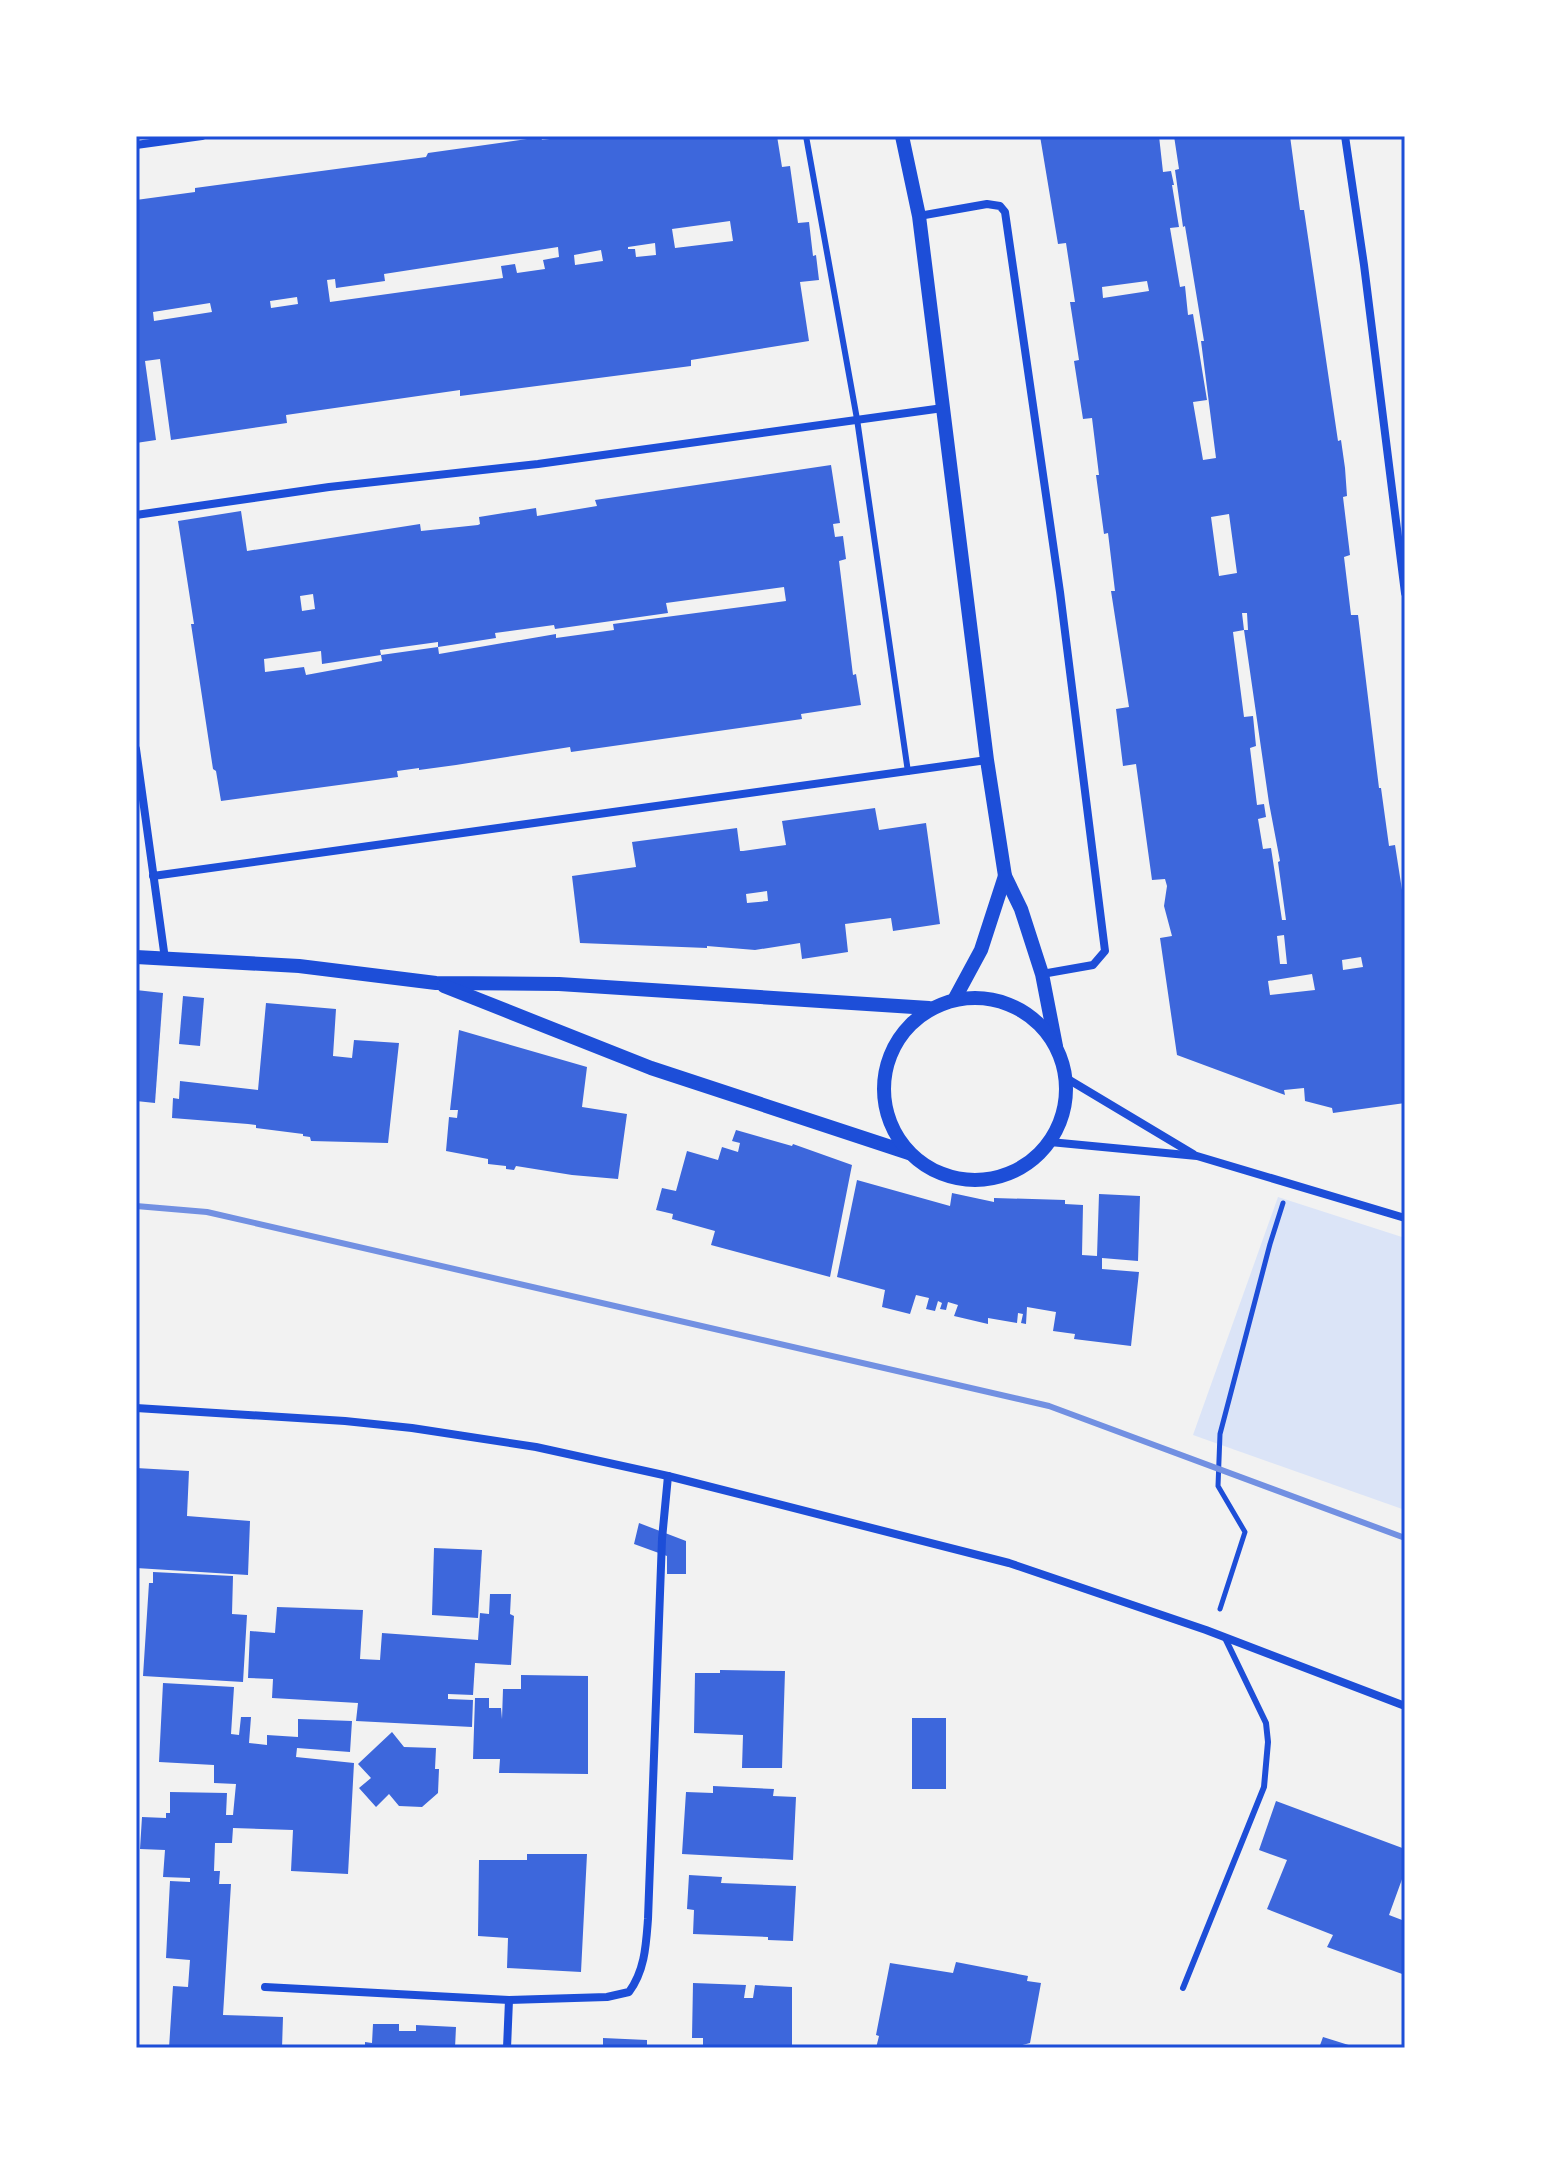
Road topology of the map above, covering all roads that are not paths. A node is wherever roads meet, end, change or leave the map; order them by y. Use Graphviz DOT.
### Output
graph roads {
  1 [pos="202,136"];
  2 [pos="806,136"];
  3 [pos="902,136"];
  4 [pos="1345,136"];
  5 [pos="136,145"];
  6 [pos="919,216"];
  7 [pos="943,408"];
  8 [pos="857,419"];
  9 [pos="136,515"];
  10 [pos="1402,546"];
  11 [pos="1405,593"];
  12 [pos="136,749"];
  13 [pos="987,760"];
  14 [pos="908,772"];
  15 [pos="153,876"];
  16 [pos="1005,876"];
  17 [pos="136,957"];
  18 [pos="165,959"];
  19 [pos="1042,974"];
  20 [pos="436,983"];
  21 [pos="954,1000"];
  22 [pos="929,1008"];
  23 [pos="1056,1046"];
  24 [pos="1066,1078"];
  25 [pos="1050,1142"];
  26 [pos="909,1153"];
  27 [pos="1197,1156"];
  28 [pos="1405,1218"];
  29 [pos="136,1408"];
  30 [pos="668,1476"];
  31 [pos="1225,1638"];
  32 [pos="1405,1706"];
  33 [pos="265,1987"];
  34 [pos="1183,1988"];
  35 [pos="509,2000"];
  36 [pos="507,2048"];
  1 -- 5 [label="street"];
  2 -- 8 [label="lane"];
  3 -- 6 [label="street"];
  4 -- 10 [label="street"];
  6 -- 7 [label="street"];
  6 -- 19 [label="street"];
  7 -- 8 [label="street"];
  7 -- 13 [label="street"];
  8 -- 9 [label="street"];
  8 -- 14 [label="lane"];
  10 -- 11 [label="street"];
  12 -- 15 [label="street"];
  13 -- 14 [label="street"];
  13 -- 16 [label="street"];
  14 -- 15 [label="street"];
  15 -- 18 [label="street"];
  16 -- 19 [label="street"];
  16 -- 21 [label="street"];
  17 -- 18 [label="street"];
  18 -- 20 [label="street"];
  19 -- 23 [label="street"];
  20 -- 22 [label="street"];
  20 -- 26 [label="street"];
  21 -- 22 [label="street"];
  21 -- 23 [label="street"];
  22 -- 26 [label="street"];
  23 -- 24 [label="street"];
  24 -- 25 [label="street"];
  24 -- 27 [label="street"];
  25 -- 26 [label="street"];
  25 -- 27 [label="street"];
  27 -- 28 [label="street"];
  29 -- 30 [label="street"];
  30 -- 31 [label="street"];
  30 -- 35 [label="street"];
  31 -- 32 [label="street"];
  31 -- 34 [label="lane"];
  33 -- 35 [label="street"];
  35 -- 36 [label="street"];
}
